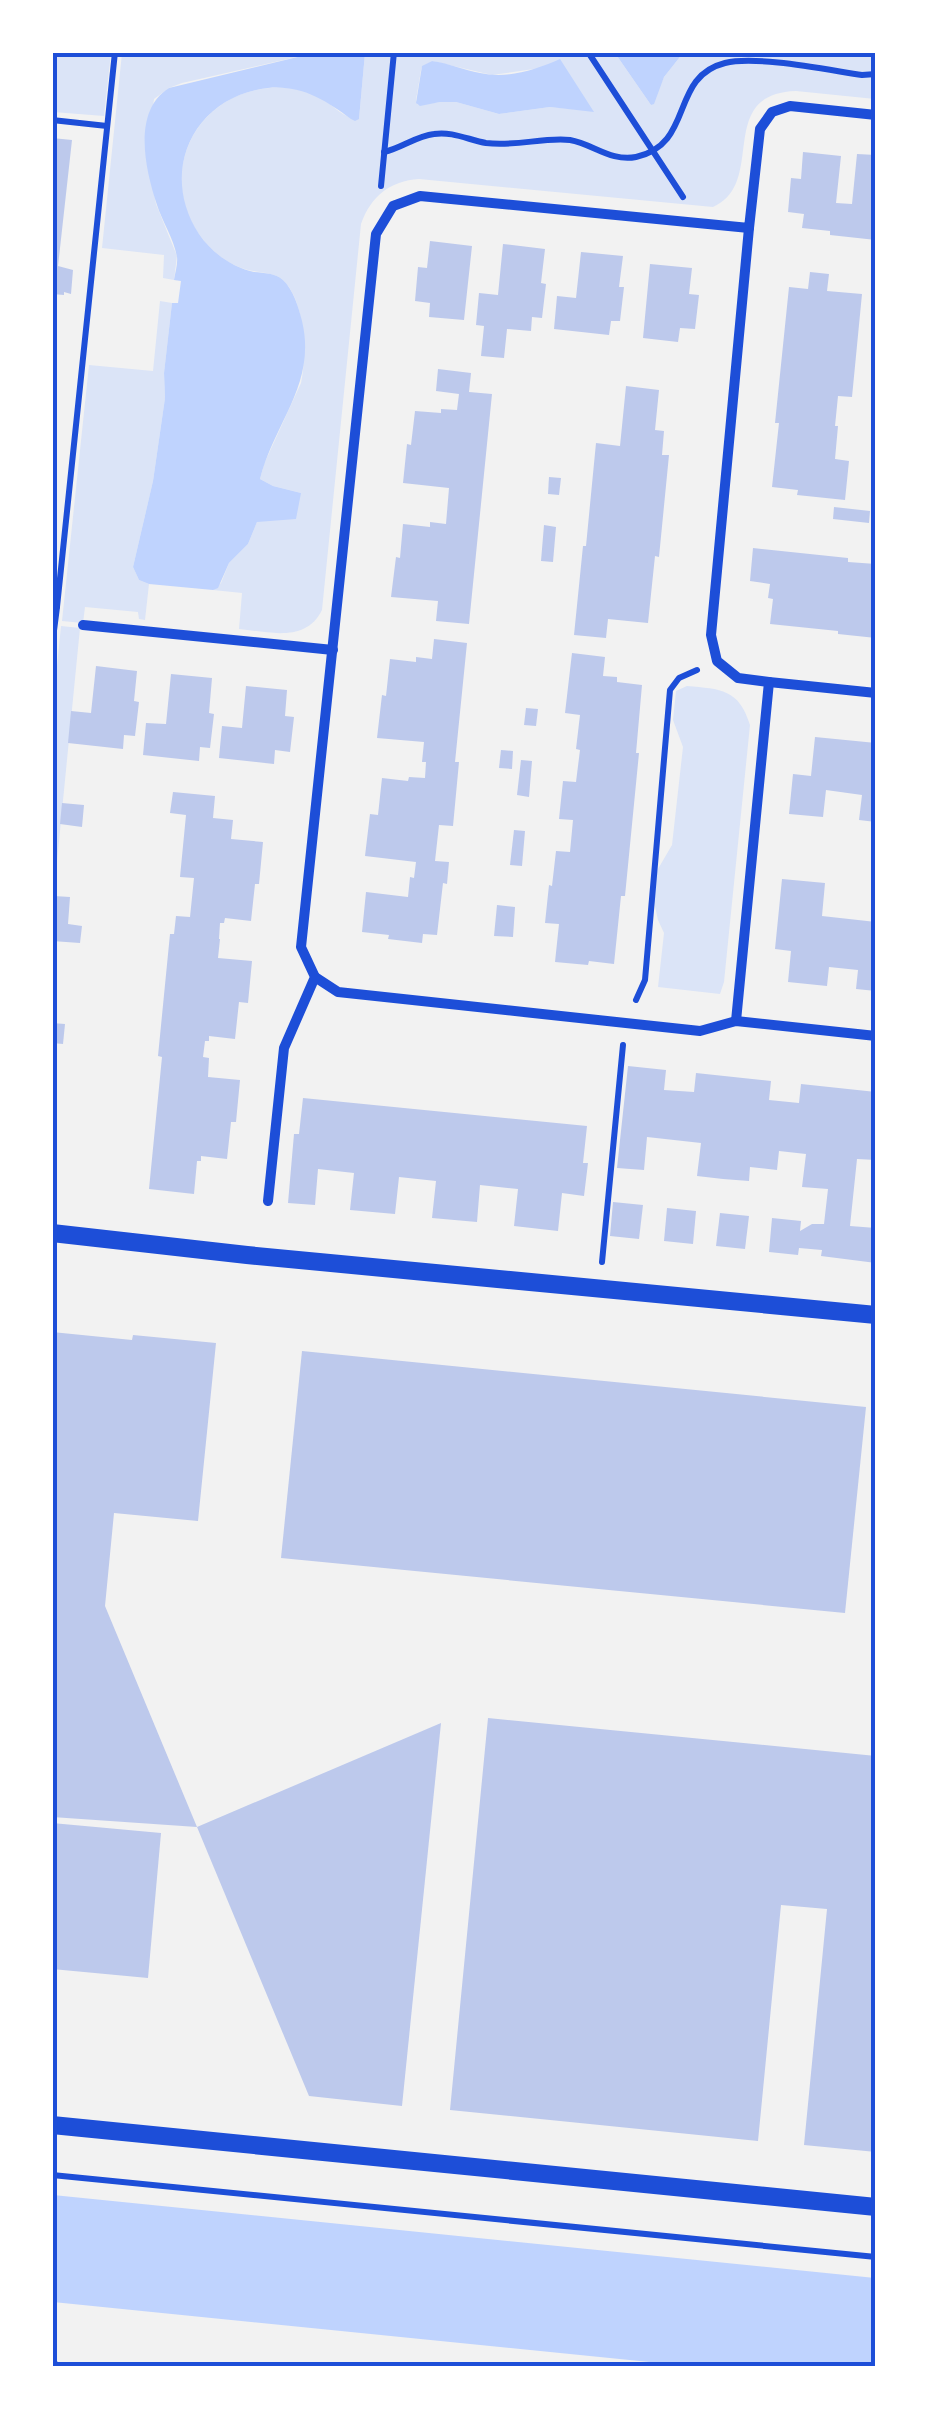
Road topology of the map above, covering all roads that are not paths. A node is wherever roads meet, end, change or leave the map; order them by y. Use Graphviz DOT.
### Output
graph roads {
  1 [pos="876,114"];
  2 [pos="750,228"];
  3 [pos="83,625"];
  4 [pos="333,650"];
  5 [pos="770,682"];
  6 [pos="876,693"];
  7 [pos="315,977"];
  8 [pos="736,1021"];
  9 [pos="876,1036"];
  10 [pos="268,1201"];
  11 [pos="52,1233"];
  12 [pos="876,1315"];
  13 [pos="52,2125"];
  14 [pos="876,2207"];
  1 -- 2 [label="street"];
  2 -- 4 [label="street"];
  2 -- 5 [label="street"];
  3 -- 4 [label="street"];
  4 -- 7 [label="street"];
  5 -- 6 [label="street"];
  5 -- 8 [label="street"];
  7 -- 8 [label="street"];
  7 -- 10 [label="street"];
  8 -- 9 [label="street"];
  11 -- 12 [label="street"];
  13 -- 14 [label="street"];
}
